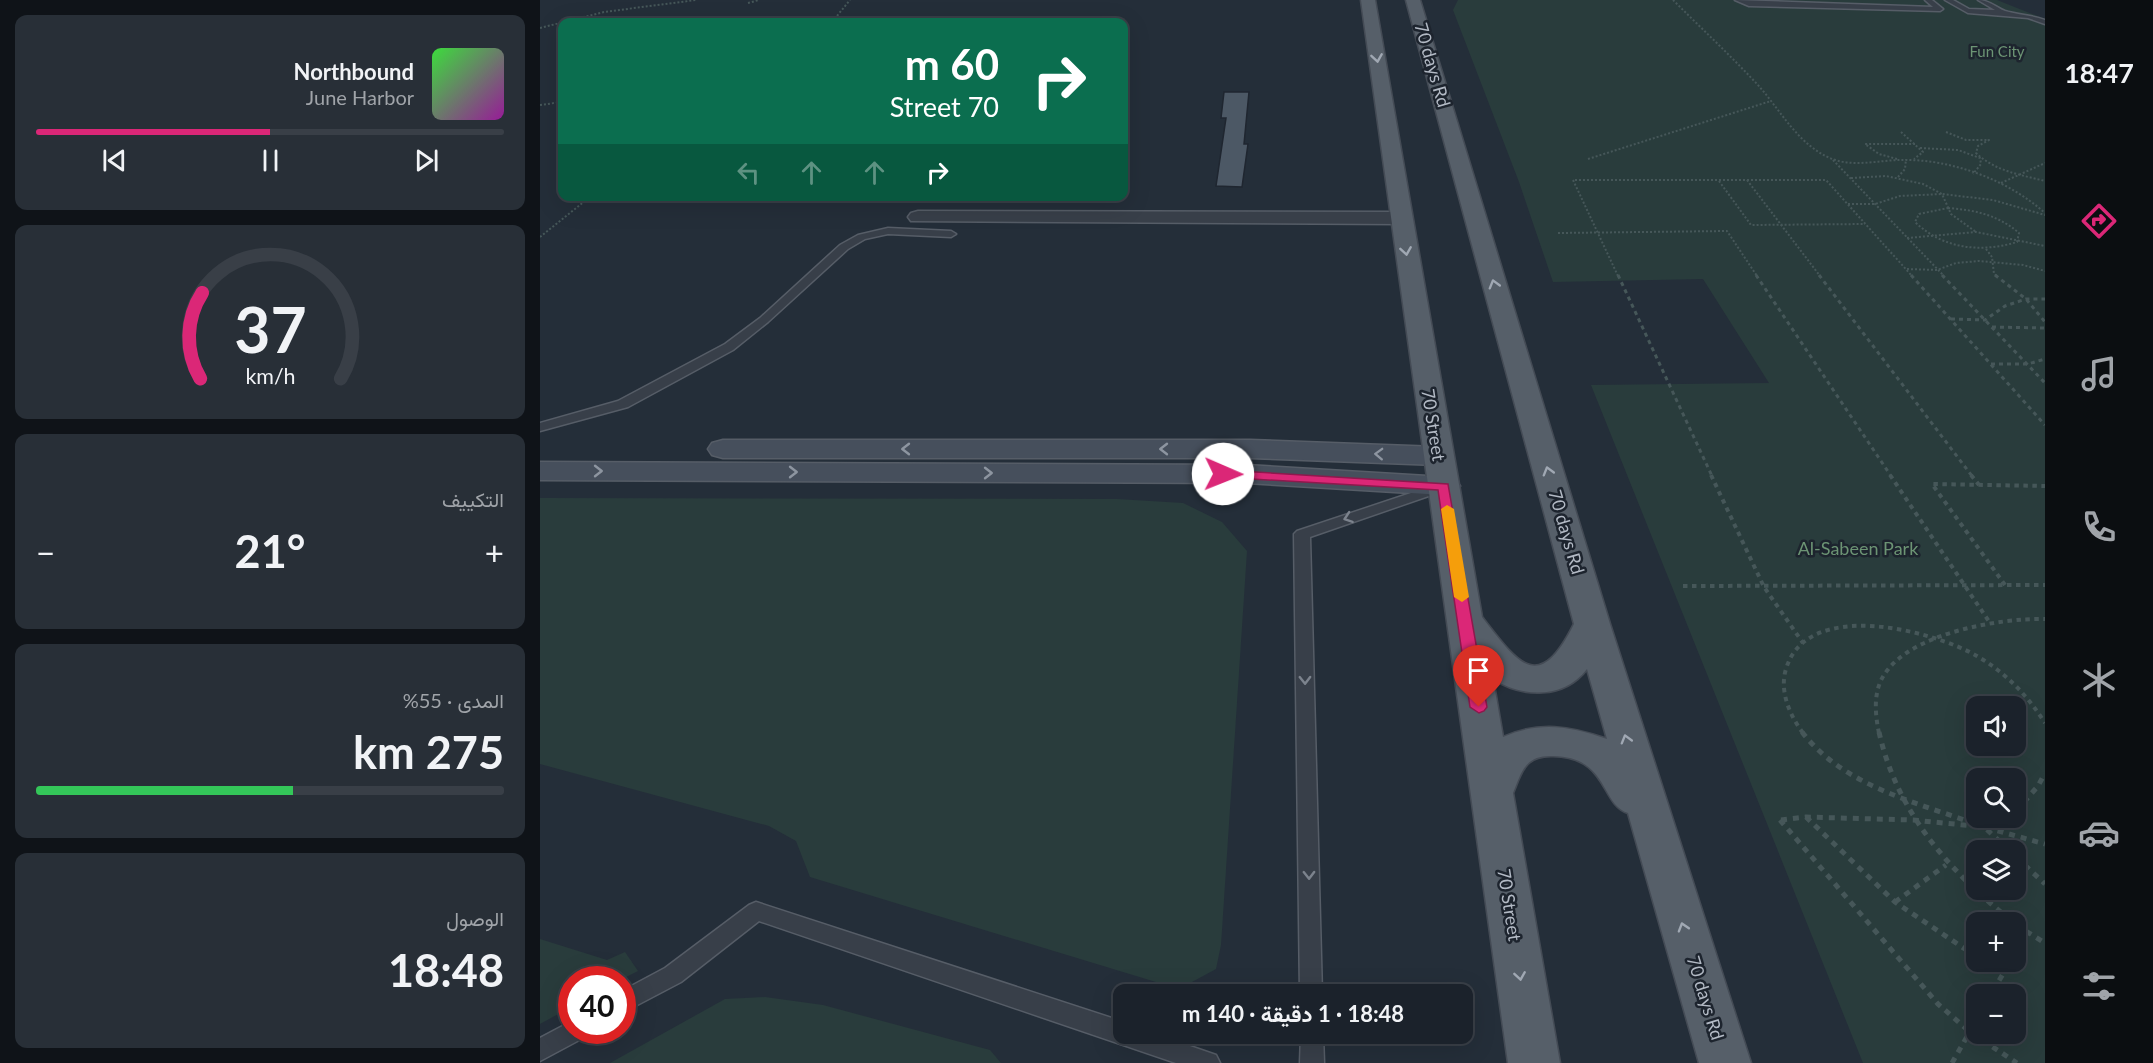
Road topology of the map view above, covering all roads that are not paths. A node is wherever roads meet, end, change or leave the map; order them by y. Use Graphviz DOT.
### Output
graph roads {
  1 [pos="1738,0"];
  2 [pos="1777,0"];
  3 [pos="1867,0"];
  4 [pos="1894,0"];
  5 [pos="1928,0"];
  6 [pos="1948,0"];
  7 [pos="1981,0"];
  8 [pos="1367,1"];
  9 [pos="1833,1"];
  10 [pos="1843,4"];
  11 [pos="1421,8"];
  12 [pos="1878,9"];
  13 [pos="1907,9"];
  14 [pos="1937,10"];
  15 [pos="1968,11"];
  16 [pos="2004,13"];
  17 [pos="2045,22"];
  18 [pos="918,218"];
  19 [pos="1401,218"];
  20 [pos="951,234"];
  21 [pos="540,427"];
  22 [pos="540,449"];
  23 [pos="1438,456"];
  24 [pos="540,471"];
  25 [pos="1444,486"];
  26 [pos="1466,620"];
  27 [pos="1592,624"];
  28 [pos="1492,794"];
  29 [pos="1648,815"];
  30 [pos="1311,984"];
  31 [pos="636,995"];
  32 [pos="1113,1029"];
  33 [pos="558,1040"];
  34 [pos="1155,1044"];
  35 [pos="1312,1044"];
  36 [pos="540,1050"];
  37 [pos="1208,1063"];
  38 [pos="1312,1063"];
  39 [pos="1533,1063"];
  40 [pos="1725,1063"];
  1 -- 10 [label="lane"];
  2 -- 9 [label="lane"];
  3 -- 12 [label="lane"];
  4 -- 13 [label="lane"];
  5 -- 14 [label="lane"];
  6 -- 15 [label="lane"];
  7 -- 16 [label="lane"];
  8 -- 19 [label="main road, 70 Street, one-way"];
  9 -- 10 [label="lane"];
  10 -- 12 [label="lane"];
  27 -- 11 [label="main road, 70 days Rd, one-way"];
  12 -- 13 [label="lane"];
  13 -- 14 [label="lane"];
  14 -- 15 [label="lane"];
  15 -- 16 [label="lane"];
  16 -- 17 [label="lane"];
  18 -- 19 [label="street"];
  19 -- 23 [label="main road, 70 Street, one-way"];
  20 -- 21 [label="lane"];
  23 -- 22 [label="street, one-way"];
  23 -- 25 [label="main road, 70 Street"];
  24 -- 25 [label="street, one-way"];
  25 -- 26 [label="main road, 70 Street"];
  25 -- 30 [label="lane, one-way"];
  26 -- 27 [label="main road"];
  26 -- 28 [label="main road, 70 Street"];
  29 -- 27 [label="main road, 70 days Rd, one-way"];
  28 -- 29 [label="main road"];
  28 -- 39 [label="main road, 70 Street, one-way"];
  40 -- 29 [label="main road, 70 days Rd, one-way"];
  31 -- 32 [label="lane"];
  33 -- 36 [label="lane"];
  34 -- 37 [label="lane"];
  35 -- 38 [label="lane"];
}
